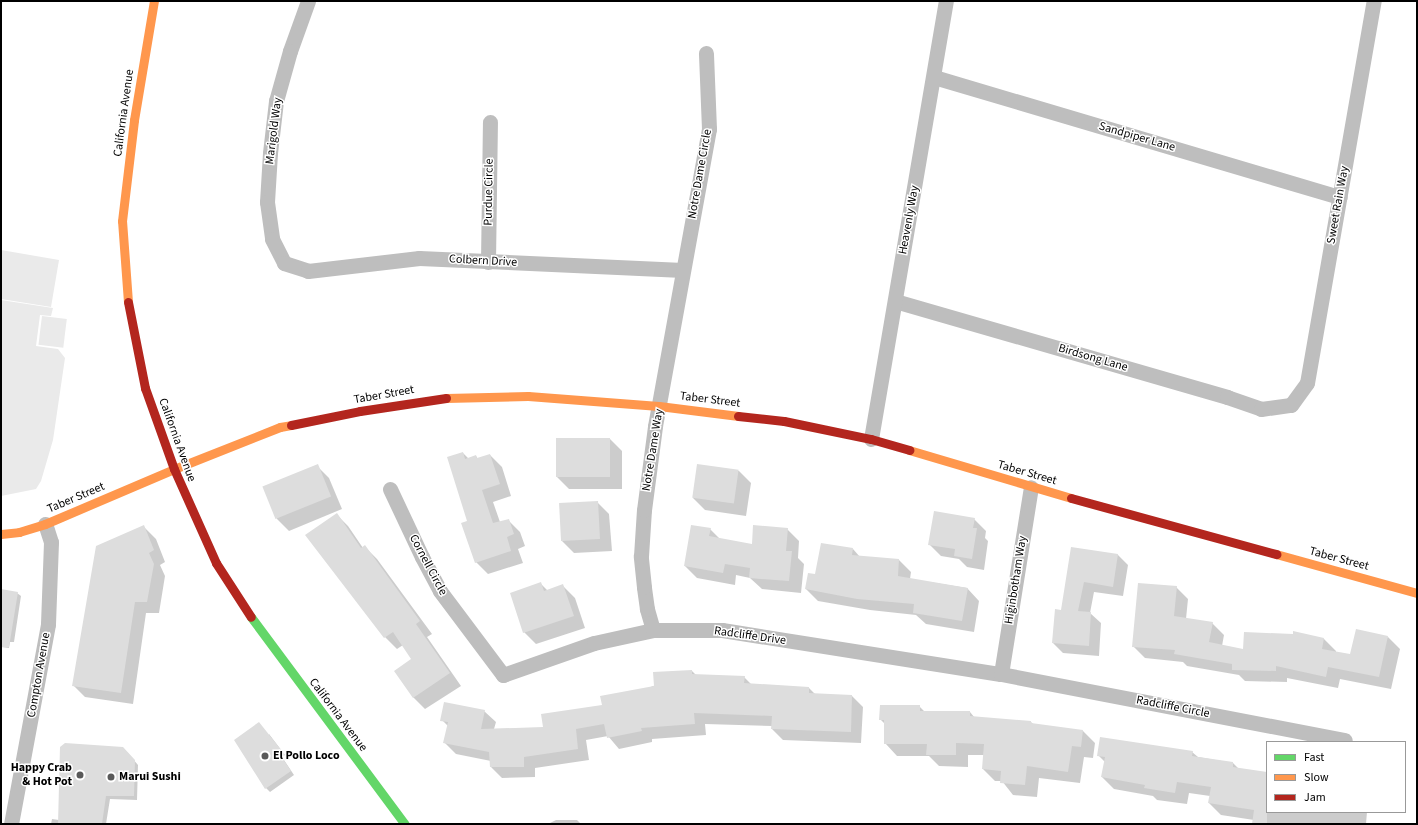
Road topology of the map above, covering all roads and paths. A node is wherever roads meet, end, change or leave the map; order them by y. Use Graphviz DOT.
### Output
graph roads {
  1 [pos="154,1"];
  2 [pos="308,1"];
  3 [pos="946,1"];
  4 [pos="1374,1"];
  5 [pos="706,53"];
  6 [pos="934,77"];
  7 [pos="490,122"];
  8 [pos="1340,197"];
  9 [pos="488,262"];
  10 [pos="284,263"];
  11 [pos="683,270"];
  12 [pos="895,301"];
  13 [pos="1291,405"];
  14 [pos="659,406"];
  15 [pos="871,439"];
  16 [pos="174,469"];
  17 [pos="1031,487"];
  18 [pos="390,489"];
  19 [pos="45,524"];
  20 [pos="1,534"];
  21 [pos="1417,593"];
  22 [pos="653,630"];
  23 [pos="1001,674"];
  24 [pos="503,675"];
  25 [pos="1345,740"];
  26 [pos="11,824"];
  27 [pos="404,824"];
  1 -- 16 [label="street, California Avenue"];
  2 -- 10 [label="street, Marigold Way"];
  3 -- 6 [label="street, Heavenly Way"];
  4 -- 8 [label="street, Sweet Rain Way"];
  5 -- 11 [label="street, Notre Dame Circle"];
  6 -- 8 [label="street, Sandpiper Lane"];
  6 -- 12 [label="street, Heavenly Way"];
  7 -- 9 [label="street, Purdue Circle"];
  8 -- 13 [label="street, Sweet Rain Way"];
  9 -- 10 [label="street, Colbern Drive"];
  9 -- 11 [label="street, Colbern Drive"];
  11 -- 14 [label="street, Notre Dame Way"];
  12 -- 13 [label="street, Birdsong Lane"];
  12 -- 15 [label="street, Heavenly Way"];
  14 -- 15 [label="street, Taber Street"];
  14 -- 16 [label="street, Taber Street"];
  14 -- 22 [label="street, Notre Dame Way"];
  15 -- 17 [label="street, Taber Street"];
  16 -- 19 [label="street, Taber Street"];
  16 -- 27 [label="street, California Avenue"];
  17 -- 21 [label="street, Taber Street"];
  17 -- 23 [label="street, Higinbotham Way"];
  18 -- 24 [label="street, Cornell Circle"];
  19 -- 20 [label="street, Taber Street"];
  19 -- 26 [label="street, Compton Avenue"];
  22 -- 23 [label="street, Radcliffe Drive"];
  22 -- 24 [label="street, Radcliffe Drive"];
  23 -- 25 [label="street, Radcliffe Circle"];
}
